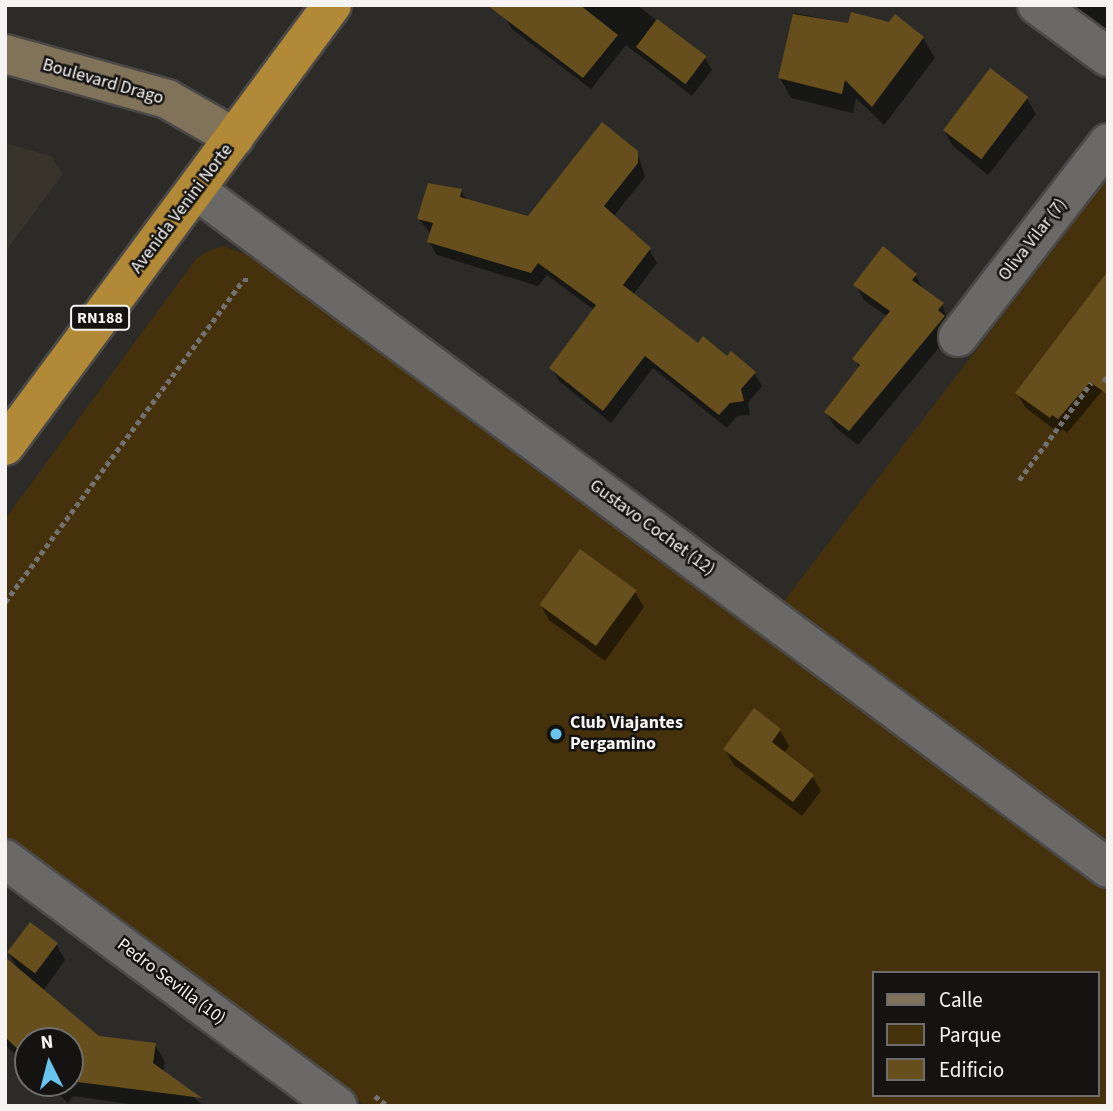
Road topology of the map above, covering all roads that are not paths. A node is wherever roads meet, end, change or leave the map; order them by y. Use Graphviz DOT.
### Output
graph roads {
  1 [pos="332,5"];
  2 [pos="1037,5"];
  3 [pos="5,54"];
  4 [pos="1108,57"];
  5 [pos="235,138"];
  6 [pos="1108,143"];
  7 [pos="195,190"];
  8 [pos="958,337"];
  9 [pos="5,446"];
  10 [pos="5,859"];
  11 [pos="1108,868"];
  12 [pos="337,1106"];
  1 -- 5 [label="highway, Avenida Venini Norte / RN188"];
  2 -- 4 [label="street"];
  3 -- 5 [label="main road, Boulevard Drago"];
  5 -- 7 [label="highway, Avenida Venini Norte / RN188"];
  6 -- 8 [label="street, Oliva Vilar (7)"];
  7 -- 9 [label="highway, Avenida Venini Norte / RN188"];
  7 -- 11 [label="street, Gustavo Cochet (12)"];
  10 -- 12 [label="street, Pedro Sevilla (10)"];
}
